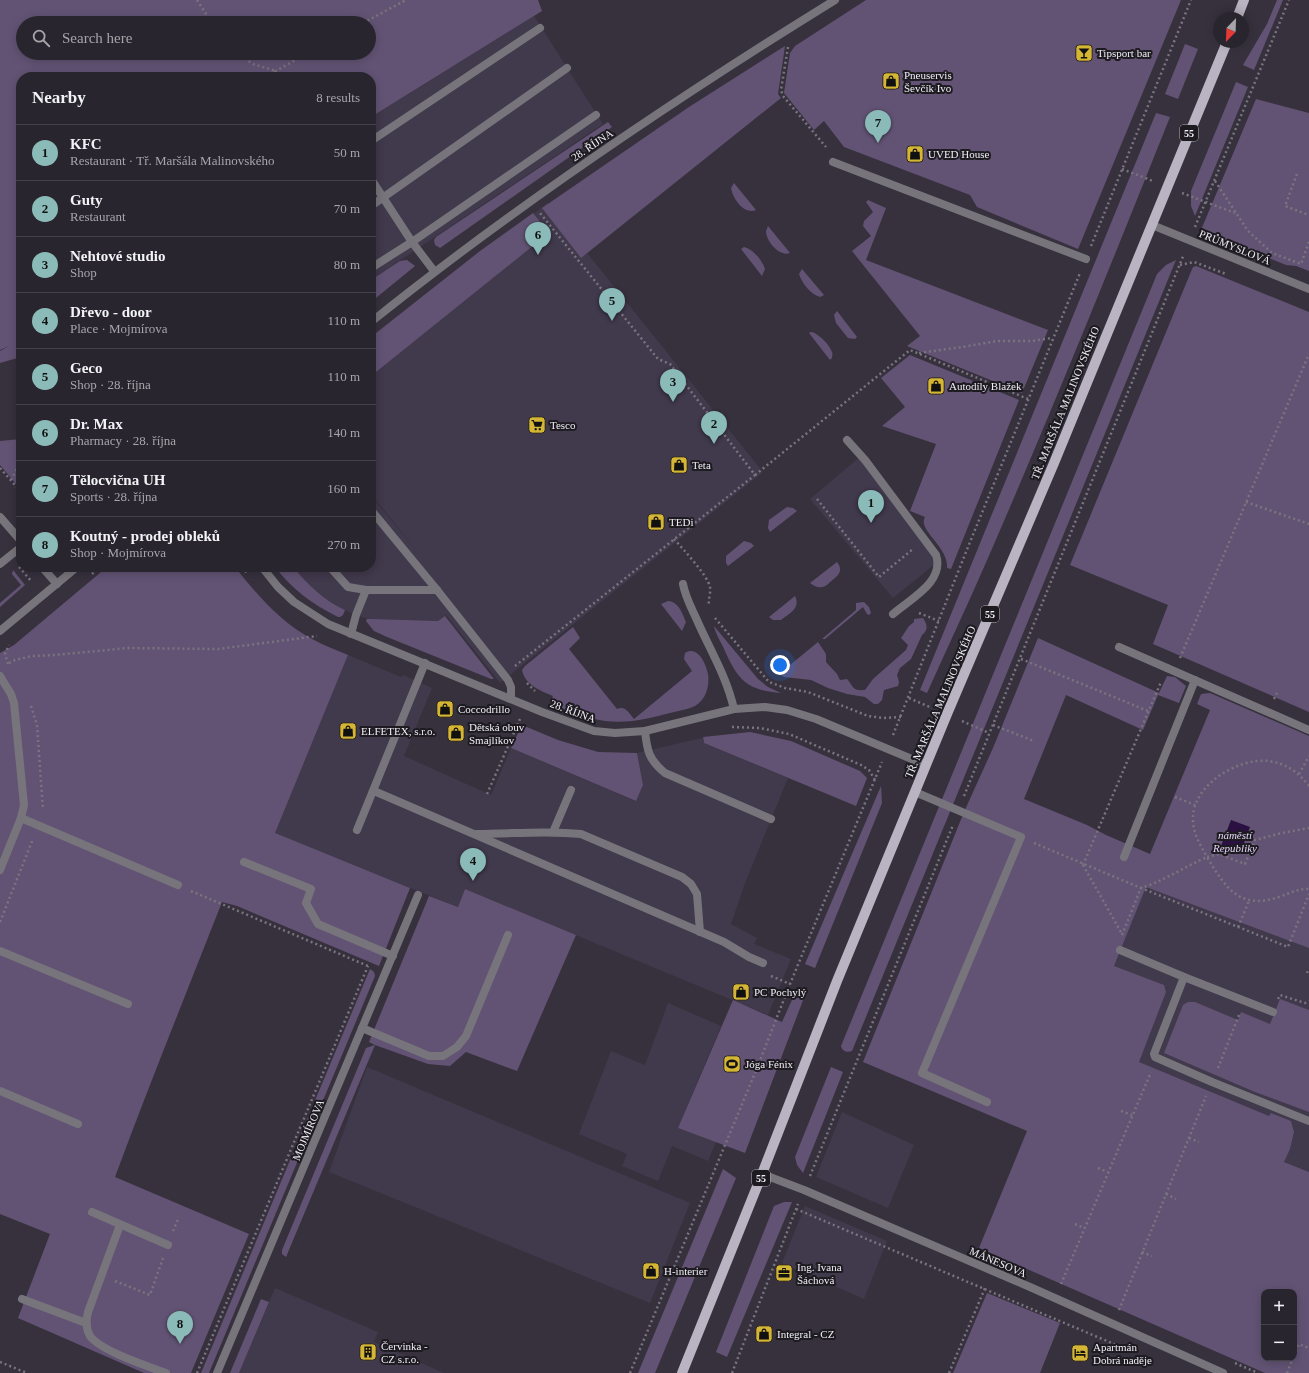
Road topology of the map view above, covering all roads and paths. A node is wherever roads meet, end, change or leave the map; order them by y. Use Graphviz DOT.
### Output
graph roads {
  1 [pos="197,0"];
  2 [pos="406,0"];
  3 [pos="834,0"];
  4 [pos="1191,0"];
  5 [pos="1244,0"];
  6 [pos="1289,0"];
  7 [pos="1239,12"];
  8 [pos="207,16"];
  9 [pos="376,16"];
  10 [pos="791,27"];
  11 [pos="540,28"];
  12 [pos="1225,48"];
  13 [pos="247,60"];
  14 [pos="295,60"];
  15 [pos="568,68"];
  16 [pos="276,70"];
  17 [pos="273,72"];
  18 [pos="596,115"];
  19 [pos="376,138"];
  20 [pos="837,163"];
  21 [pos="1297,174"];
  22 [pos="1214,180"];
  23 [pos="376,186"];
  24 [pos="384,197"];
  25 [pos="530,200"];
  26 [pos="376,203"];
  27 [pos="1309,215"];
  28 [pos="1152,225"];
  29 [pos="1189,240"];
  30 [pos="412,242"];
  31 [pos="1309,242"];
  32 [pos="1086,259"];
  33 [pos="376,265"];
  34 [pos="1179,265"];
  35 [pos="434,271"];
  36 [pos="1230,276"];
  37 [pos="1309,289"];
  38 [pos="376,318"];
  39 [pos="1052,338"];
  40 [pos="919,353"];
  41 [pos="1309,354"];
  42 [pos="1028,399"];
  43 [pos="847,440"];
  44 [pos="0,468"];
  45 [pos="16,470"];
  46 [pos="755,475"];
  47 [pos="11,480"];
  48 [pos="16,486"];
  49 [pos="817,499"];
  50 [pos="1246,502"];
  51 [pos="376,516"];
  52 [pos="0,517"];
  53 [pos="1309,524"];
  54 [pos="16,536"];
  55 [pos="674,539"];
  56 [pos="925,540"];
  57 [pos="16,551"];
  58 [pos="0,564"];
  59 [pos="46,572"];
  60 [pos="70,572"];
  61 [pos="266,572"];
  62 [pos="334,572"];
  63 [pos="57,584"];
  64 [pos="683,584"];
  65 [pos="366,590"];
  66 [pos="437,590"];
  67 [pos="709,609"];
  68 [pos="893,614"];
  69 [pos="714,616"];
  70 [pos="0,631"];
  71 [pos="351,634"];
  72 [pos="320,636"];
  73 [pos="1119,647"];
  74 [pos="1021,658"];
  75 [pos="9,663"];
  76 [pos="425,663"];
  77 [pos="1167,668"];
  78 [pos="517,671"];
  79 [pos="0,676"];
  80 [pos="1195,680"];
  81 [pos="525,681"];
  82 [pos="537,692"];
  83 [pos="510,699"];
  84 [pos="734,709"];
  85 [pos="1148,711"];
  86 [pos="901,717"];
  87 [pos="520,718"];
  88 [pos="994,725"];
  89 [pos="1309,730"];
  90 [pos="645,731"];
  91 [pos="1034,741"];
  92 [pos="888,749"];
  93 [pos="1309,756"];
  94 [pos="926,765"];
  95 [pos="1299,774"];
  96 [pos="1309,786"];
  97 [pos="571,790"];
  98 [pos="374,791"];
  99 [pos="915,792"];
  100 [pos="488,794"];
  101 [pos="1175,797"];
  102 [pos="1195,805"];
  103 [pos="959,810"];
  104 [pos="21,818"];
  105 [pos="771,819"];
  106 [pos="1309,828"];
  107 [pos="357,830"];
  108 [pos="553,832"];
  109 [pos="473,834"];
  110 [pos="1021,837"];
  111 [pos="1124,857"];
  112 [pos="1207,857"];
  113 [pos="244,862"];
  114 [pos="1083,865"];
  115 [pos="0,870"];
  116 [pos="178,885"];
  117 [pos="1141,888"];
  118 [pos="1309,889"];
  119 [pos="1309,894"];
  120 [pos="418,895"];
  121 [pos="1249,901"];
  122 [pos="1238,927"];
  123 [pos="700,932"];
  124 [pos="508,935"];
  125 [pos="1120,950"];
  126 [pos="0,951"];
  127 [pos="393,956"];
  128 [pos="763,963"];
  129 [pos="1309,969"];
  130 [pos="1307,973"];
  131 [pos="1184,978"];
  132 [pos="1245,1001"];
  133 [pos="1309,1001"];
  134 [pos="128,1004"];
  135 [pos="1273,1012"];
  136 [pos="362,1028"];
  137 [pos="1156,1058"];
  138 [pos="1212,1082"];
  139 [pos="0,1091"];
  140 [pos="987,1102"];
  141 [pos="1121,1111"];
  142 [pos="1132,1115"];
  143 [pos="1309,1120"];
  144 [pos="78,1124"];
  145 [pos="1189,1138"];
  146 [pos="1199,1142"];
  147 [pos="1098,1168"];
  148 [pos="1108,1172"];
  149 [pos="762,1174"];
  150 [pos="804,1190"];
  151 [pos="1166,1194"];
  152 [pos="1176,1199"];
  153 [pos="796,1209"];
  154 [pos="92,1212"];
  155 [pos="178,1217"];
  156 [pos="1075,1224"];
  157 [pos="120,1225"];
  158 [pos="1084,1228"];
  159 [pos="168,1245"];
  160 [pos="1142,1252"];
  161 [pos="1152,1256"];
  162 [pos="101,1276"];
  163 [pos="1060,1286"];
  164 [pos="985,1288"];
  165 [pos="22,1299"];
  166 [pos="1118,1311"];
  167 [pos="86,1323"];
  168 [pos="1124,1348"];
  169 [pos="1309,1348"];
  170 [pos="1297,1349"];
  171 [pos="1292,1361"];
  172 [pos="0,1362"];
  173 [pos="26,1373"];
  174 [pos="166,1373"];
  175 [pos="197,1373"];
  176 [pos="217,1373"];
  177 [pos="630,1373"];
  178 [pos="682,1373"];
  179 [pos="732,1373"];
  180 [pos="949,1373"];
  181 [pos="1223,1373"];
  182 [pos="1287,1373"];
  1 -- 8 [label="path"];
  2 -- 9 [label="path"];
  3 -- 10 [label="street, 28. ŘÍJNA"];
  4 -- 32 [label="path"];
  5 -- 7 [label="main road"];
  6 -- 22 [label="path"];
  10 -- 20 [label="path"];
  10 -- 25 [label="street, 28. ŘÍJNA"];
  11 -- 19 [label="street"];
  12 -- 28 [label="main road, TŘ. MARŠÁLA MALINOVSKÉHO / 55"];
  13 -- 16 [label="path"];
  14 -- 16 [label="path"];
  15 -- 24 [label="street"];
  16 -- 17 [label="path"];
  18 -- 30 [label="street"];
  20 -- 32 [label="street"];
  21 -- 27 [label="path"];
  22 -- 29 [label="path"];
  22 -- 31 [label="path"];
  23 -- 24 [label="street"];
  24 -- 26 [label="street"];
  24 -- 30 [label="street"];
  25 -- 35 [label="street, 28. ŘÍJNA"];
  25 -- 46 [label="path"];
  28 -- 29 [label="street, PRŮMYSLOVÁ"];
  28 -- 94 [label="main road, TŘ. MARŠÁLA MALINOVSKÉHO / 55"];
  29 -- 34 [label="path"];
  29 -- 37 [label="street, PRŮMYSLOVÁ"];
  30 -- 33 [label="street"];
  30 -- 35 [label="street"];
  32 -- 39 [label="path"];
  34 -- 36 [label="path"];
  34 -- 74 [label="path"];
  35 -- 38 [label="street, 28. ŘÍJNA"];
  39 -- 40 [label="path"];
  39 -- 42 [label="path"];
  40 -- 42 [label="path"];
  40 -- 46 [label="path"];
  41 -- 50 [label="path"];
  42 -- 86 [label="path"];
  43 -- 56 [label="street"];
  44 -- 47 [label="path"];
  45 -- 47 [label="path"];
  46 -- 55 [label="path"];
  47 -- 48 [label="path"];
  49 -- 56 [label="path"];
  50 -- 53 [label="path"];
  50 -- 77 [label="path"];
  51 -- 66 [label="street"];
  52 -- 54 [label="street"];
  55 -- 67 [label="path"];
  55 -- 78 [label="path"];
  56 -- 68 [label="street"];
  57 -- 58 [label="street"];
  59 -- 63 [label="street"];
  60 -- 63 [label="street"];
  61 -- 71 [label="street, 28. ŘÍJNA"];
  62 -- 65 [label="street"];
  63 -- 70 [label="street"];
  64 -- 84 [label="street"];
  65 -- 66 [label="street"];
  65 -- 71 [label="street"];
  66 -- 83 [label="street"];
  69 -- 86 [label="path"];
  71 -- 76 [label="street, 28. ŘÍJNA"];
  72 -- 75 [label="path"];
  73 -- 77 [label="street"];
  74 -- 85 [label="path"];
  74 -- 88 [label="path"];
  76 -- 83 [label="street, 28. ŘÍJNA"];
  76 -- 98 [label="street"];
  77 -- 80 [label="street"];
  77 -- 85 [label="path"];
  79 -- 104 [label="street"];
  80 -- 89 [label="street"];
  80 -- 111 [label="street"];
  81 -- 82 [label="path"];
  83 -- 90 [label="street, 28. ŘÍJNA"];
  84 -- 90 [label="street, 28. ŘÍJNA"];
  84 -- 92 [label="street, 28. ŘÍJNA"];
  85 -- 114 [label="path"];
  86 -- 92 [label="path"];
  87 -- 100 [label="path"];
  88 -- 91 [label="path"];
  88 -- 103 [label="path"];
  90 -- 105 [label="street"];
  92 -- 94 [label="street, 28. ŘÍJNA"];
  92 -- 177 [label="path"];
  93 -- 95 [label="path"];
  94 -- 99 [label="main road, TŘ. MARŠÁLA MALINOVSKÉHO / 55"];
  95 -- 96 [label="path"];
  95 -- 102 [label="path"];
  97 -- 108 [label="street"];
  98 -- 107 [label="street"];
  98 -- 109 [label="street"];
  99 -- 103 [label="street"];
  99 -- 149 [label="main road, TŘ. MARŠÁLA MALINOVSKÉHO / 55"];
  101 -- 102 [label="path"];
  102 -- 112 [label="path"];
  103 -- 110 [label="street"];
  103 -- 150 [label="path"];
  104 -- 115 [label="street"];
  104 -- 116 [label="street"];
  106 -- 112 [label="path"];
  108 -- 109 [label="street"];
  108 -- 123 [label="street"];
  109 -- 123 [label="street"];
  110 -- 114 [label="path"];
  110 -- 140 [label="street"];
  112 -- 117 [label="path"];
  112 -- 121 [label="path"];
  113 -- 127 [label="street"];
  114 -- 117 [label="path"];
  114 -- 117 [label="path"];
  116 -- 175 [label="path"];
  117 -- 122 [label="path"];
  118 -- 121 [label="path"];
  119 -- 122 [label="path"];
  120 -- 127 [label="street, MOJMÍROVA"];
  121 -- 122 [label="path"];
  123 -- 128 [label="street"];
  124 -- 136 [label="street"];
  125 -- 131 [label="street"];
  126 -- 134 [label="street"];
  127 -- 136 [label="street, MOJMÍROVA"];
  129 -- 130 [label="path"];
  131 -- 132 [label="street"];
  131 -- 137 [label="street"];
  132 -- 135 [label="street"];
  132 -- 138 [label="path"];
  133 -- 135 [label="path"];
  136 -- 176 [label="street, MOJMÍROVA"];
  137 -- 138 [label="street"];
  137 -- 142 [label="path"];
  138 -- 143 [label="street"];
  138 -- 145 [label="path"];
  139 -- 144 [label="street"];
  141 -- 142 [label="path"];
  142 -- 148 [label="path"];
  145 -- 146 [label="path"];
  145 -- 151 [label="path"];
  147 -- 148 [label="path"];
  148 -- 158 [label="path"];
  149 -- 150 [label="street, MÁNESOVA"];
  149 -- 178 [label="main road, TŘ. MARŠÁLA MALINOVSKÉHO / 55"];
  150 -- 153 [label="path"];
  150 -- 181 [label="street, MÁNESOVA"];
  151 -- 152 [label="path"];
  151 -- 160 [label="path"];
  153 -- 164 [label="path"];
  153 -- 179 [label="path"];
  154 -- 157 [label="street"];
  155 -- 159 [label="path"];
  156 -- 158 [label="path"];
  157 -- 159 [label="street"];
  157 -- 162 [label="street"];
  158 -- 163 [label="path"];
  159 -- 162 [label="path"];
  160 -- 161 [label="path"];
  160 -- 166 [label="path"];
  162 -- 167 [label="street"];
  164 -- 168 [label="path"];
  164 -- 180 [label="path"];
  165 -- 167 [label="street"];
  167 -- 174 [label="street"];
  169 -- 170 [label="path"];
  171 -- 182 [label="path"];
  172 -- 173 [label="path"];
}
